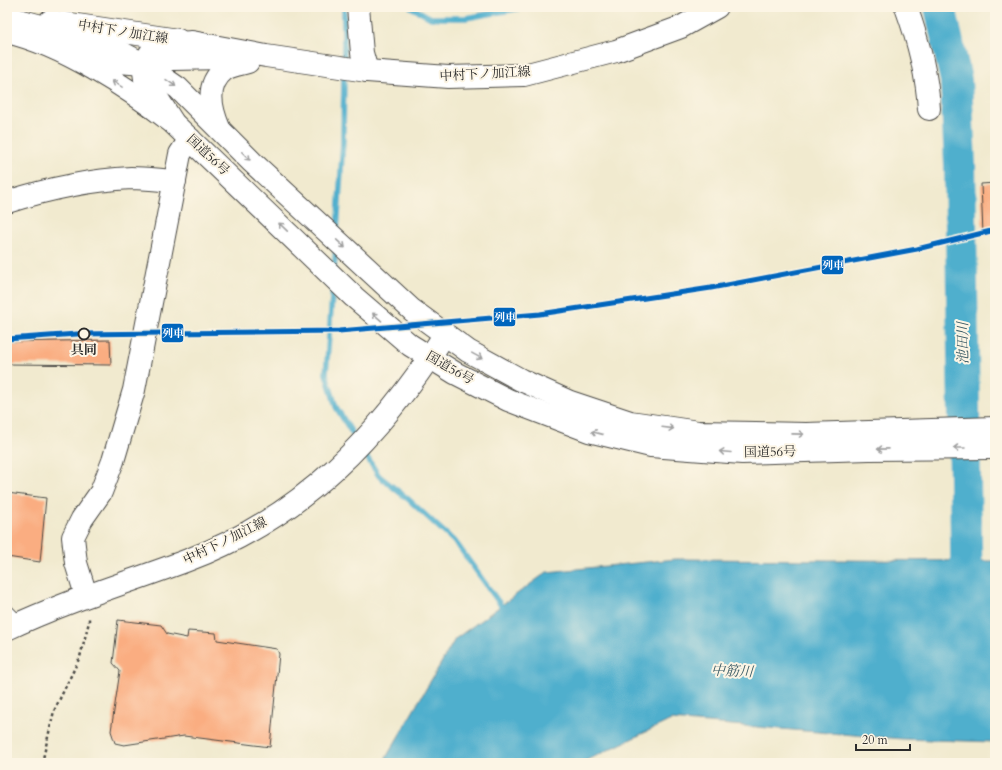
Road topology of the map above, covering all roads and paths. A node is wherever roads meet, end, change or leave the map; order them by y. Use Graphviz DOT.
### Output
graph roads {
  1 [pos="358,7"];
  2 [pos="717,7"];
  3 [pos="906,7"];
  4 [pos="7,17"];
  5 [pos="7,32"];
  6 [pos="192,42"];
  7 [pos="60,52"];
  8 [pos="266,56"];
  9 [pos="143,64"];
  10 [pos="367,71"];
  11 [pos="929,109"];
  12 [pos="172,122"];
  13 [pos="219,128"];
  14 [pos="190,139"];
  15 [pos="174,181"];
  16 [pos="7,202"];
  17 [pos="445,334"];
  18 [pos="430,357"];
  19 [pos="995,428"];
  20 [pos="924,439"];
  21 [pos="995,448"];
  22 [pos="86,595"];
  23 [pos="11,621"];
  24 [pos="42,763"];
  1 -- 10 [label="main road"];
  2 -- 10 [label="main road, 中村下ノ加江線"];
  3 -- 11 [label="main road"];
  4 -- 6 [label="main road, 中村下ノ加江線"];
  4 -- 9 [label="main road, 国道56号"];
  5 -- 7 [label="main road, 国道56号"];
  6 -- 8 [label="main road, 中村下ノ加江線"];
  6 -- 9 [label="main road, 中村下ノ加江線"];
  7 -- 9 [label="main road, 中村下ノ加江線"];
  12 -- 7 [label="main road, 国道56号, one-way"];
  8 -- 9 [label="main road, 中村下ノ加江線"];
  8 -- 10 [label="main road, 中村下ノ加江線"];
  8 -- 13 [label="main road, 中村下ノ加江線"];
  9 -- 12 [label="main road"];
  9 -- 13 [label="main road, 国道56号, one-way"];
  12 -- 14 [label="main road, 国道56号"];
  13 -- 17 [label="main road, 国道56号, one-way"];
  14 -- 15 [label="main road"];
  18 -- 14 [label="main road, 国道56号, one-way"];
  15 -- 16 [label="main road"];
  15 -- 22 [label="main road"];
  17 -- 18 [label="main road, 中村下ノ加江線"];
  17 -- 20 [label="main road, 国道56号, one-way"];
  20 -- 18 [label="main road, 国道56号, one-way"];
  18 -- 22 [label="main road, 中村下ノ加江線"];
  19 -- 20 [label="main road, 国道56号"];
  21 -- 20 [label="main road, 国道56号, one-way"];
  22 -- 23 [label="main road, 中村下ノ加江線"];
  22 -- 24 [label="path"];
}
